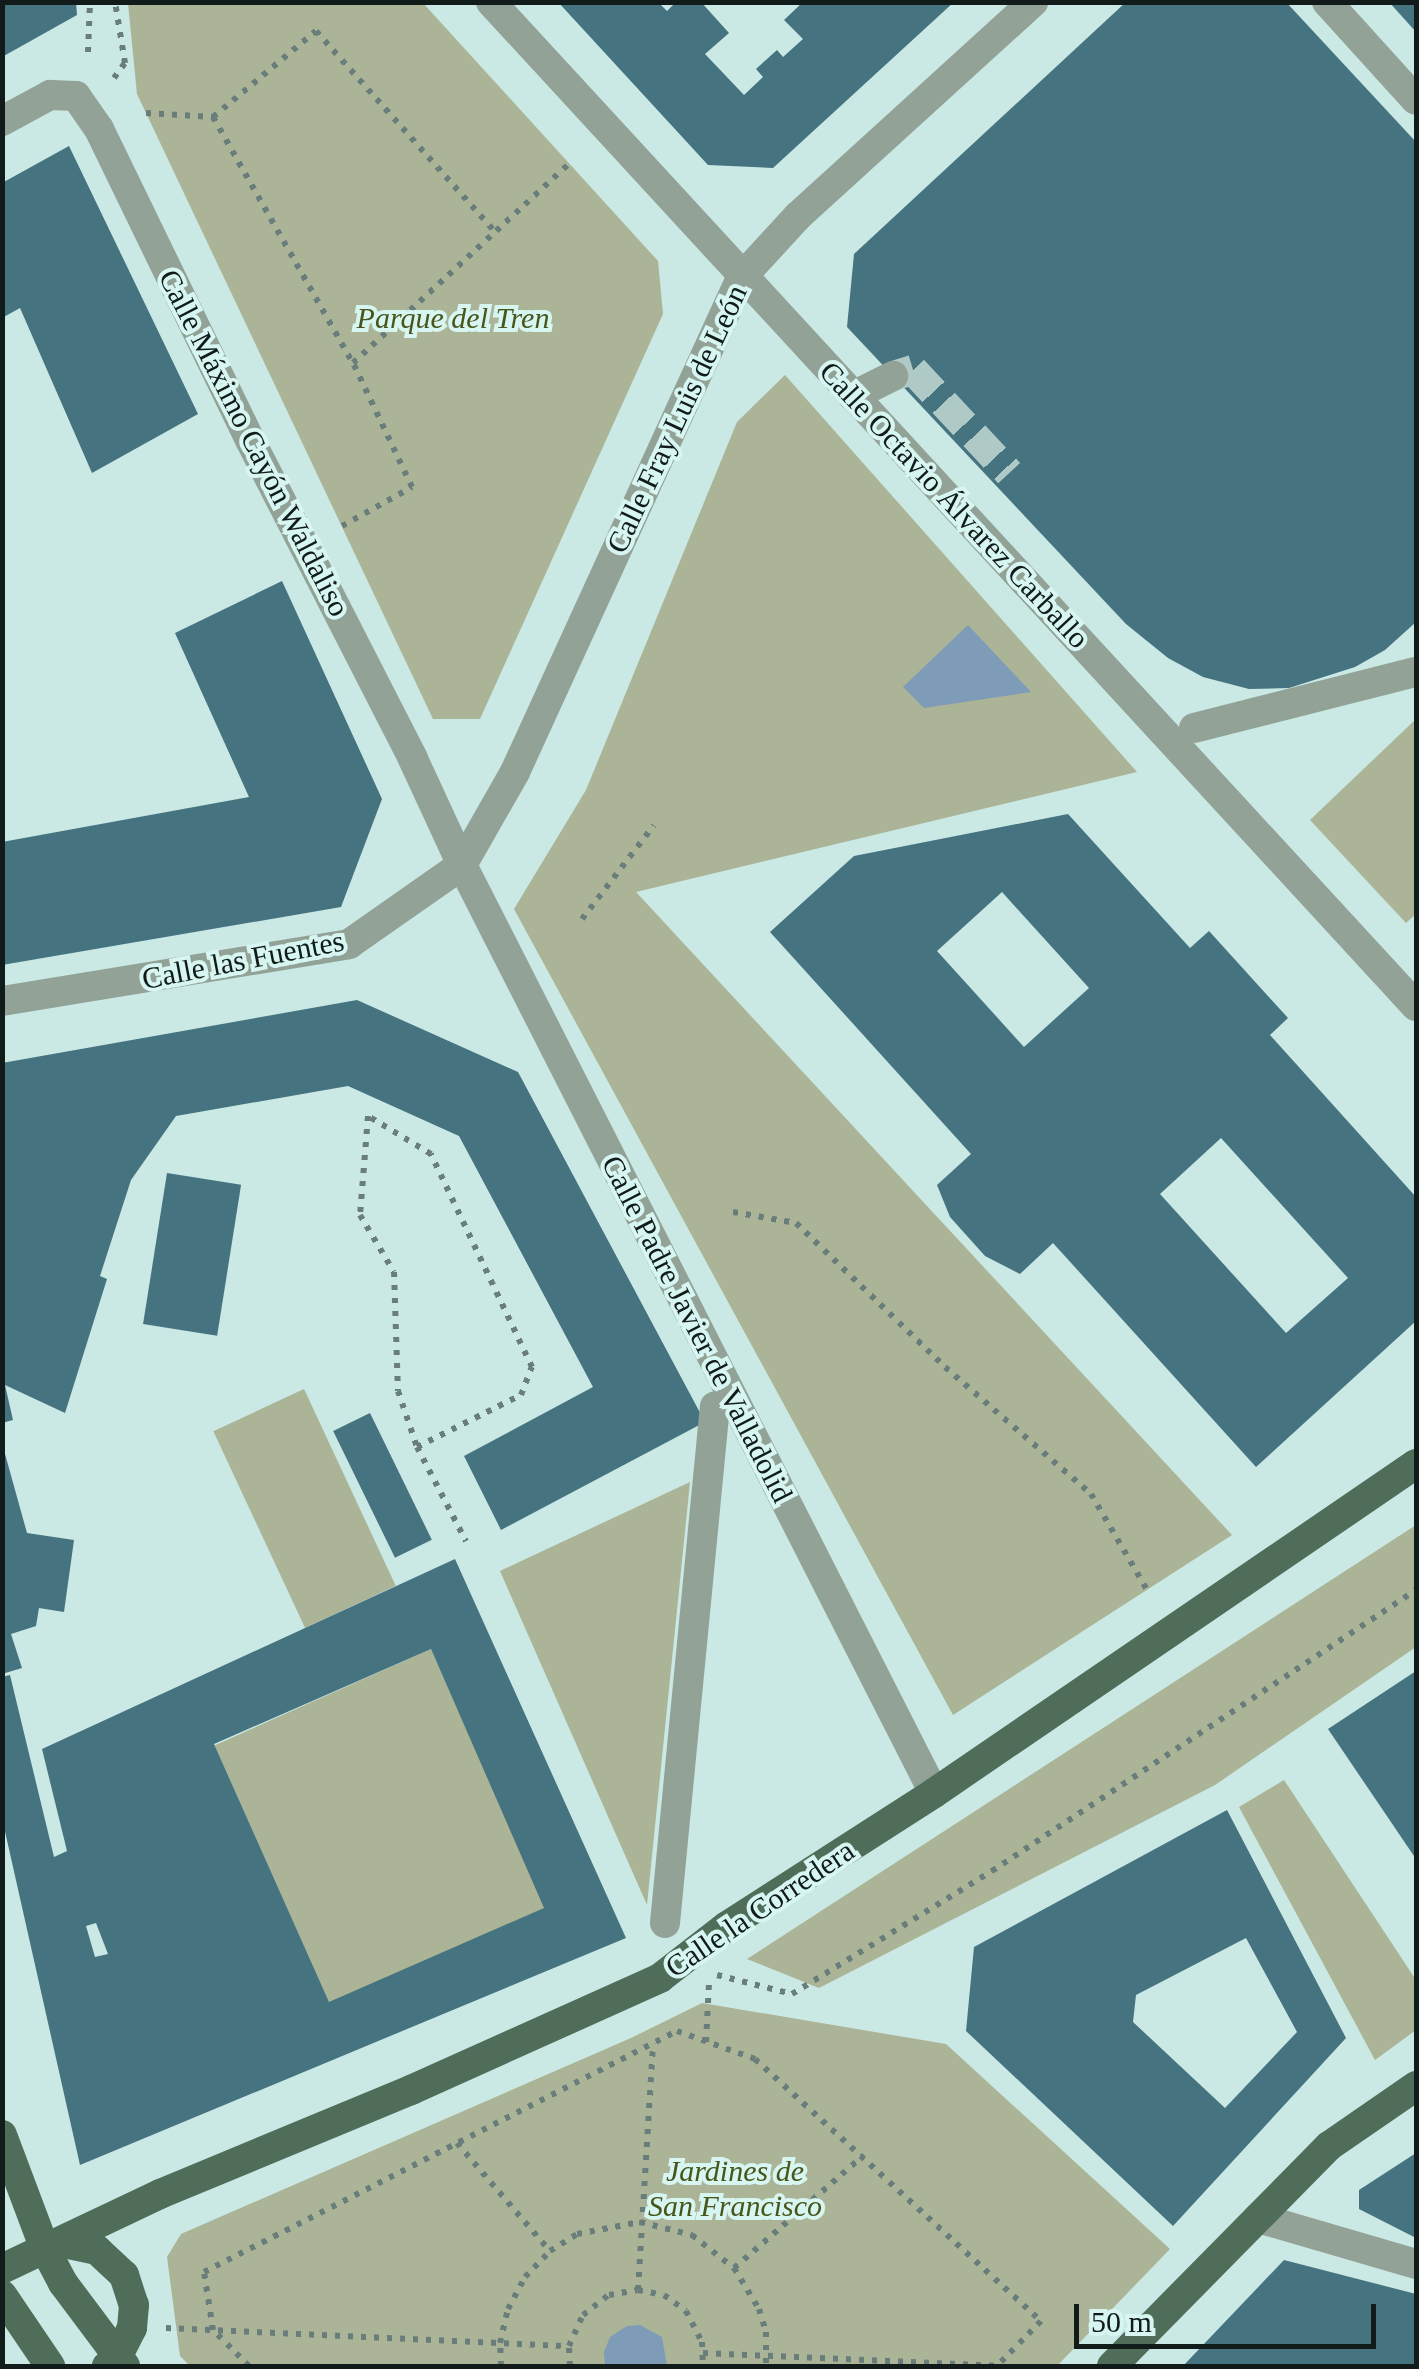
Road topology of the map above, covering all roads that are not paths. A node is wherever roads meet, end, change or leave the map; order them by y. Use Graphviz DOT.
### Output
graph roads {
  1 [pos="491,2"];
  2 [pos="1033,2"];
  3 [pos="1327,2"];
  4 [pos="1416,100"];
  5 [pos="2,122"];
  6 [pos="741,278"];
  7 [pos="893,376"];
  8 [pos="853,396"];
  9 [pos="1416,672"];
  10 [pos="1194,728"];
  11 [pos="462,865"];
  12 [pos="2,1001"];
  13 [pos="1416,1006"];
  14 [pos="715,1406"];
  15 [pos="1416,1464"];
  16 [pos="934,1793"];
  17 [pos="665,1923"];
  18 [pos="1416,2086"];
  19 [pos="2,2134"];
  20 [pos="1258,2218"];
  21 [pos="44,2247"];
  22 [pos="1416,2264"];
  23 [pos="2,2269"];
  24 [pos="2,2294"];
  25 [pos="116,2364"];
  26 [pos="50,2366"];
  27 [pos="1112,2366"];
  1 -- 6 [label="street, Calle Octavio Álvarez Carballo"];
  2 -- 6 [label="street, Calle Fray Luis de León"];
  3 -- 4 [label="street"];
  5 -- 11 [label="street, Calle Máximo Cayón Waldaliso"];
  6 -- 8 [label="street, Calle Octavio Álvarez Carballo"];
  6 -- 11 [label="street, Calle Fray Luis de León"];
  7 -- 8 [label="street"];
  8 -- 13 [label="street, Calle Octavio Álvarez Carballo"];
  9 -- 10 [label="street"];
  11 -- 12 [label="street, Calle las Fuentes"];
  11 -- 16 [label="street, Calle Padre Javier de Valladolid"];
  14 -- 17 [label="street"];
  15 -- 16 [label="main road, Calle la Corredera"];
  16 -- 21 [label="main road, Calle la Corredera"];
  18 -- 20 [label="main road"];
  19 -- 21 [label="main road"];
  20 -- 22 [label="street"];
  20 -- 27 [label="main road"];
  21 -- 23 [label="main road, Calle la Corredera"];
  21 -- 25 [label="main road"];
  21 -- 25 [label="main road"];
  24 -- 26 [label="main road"];
}
